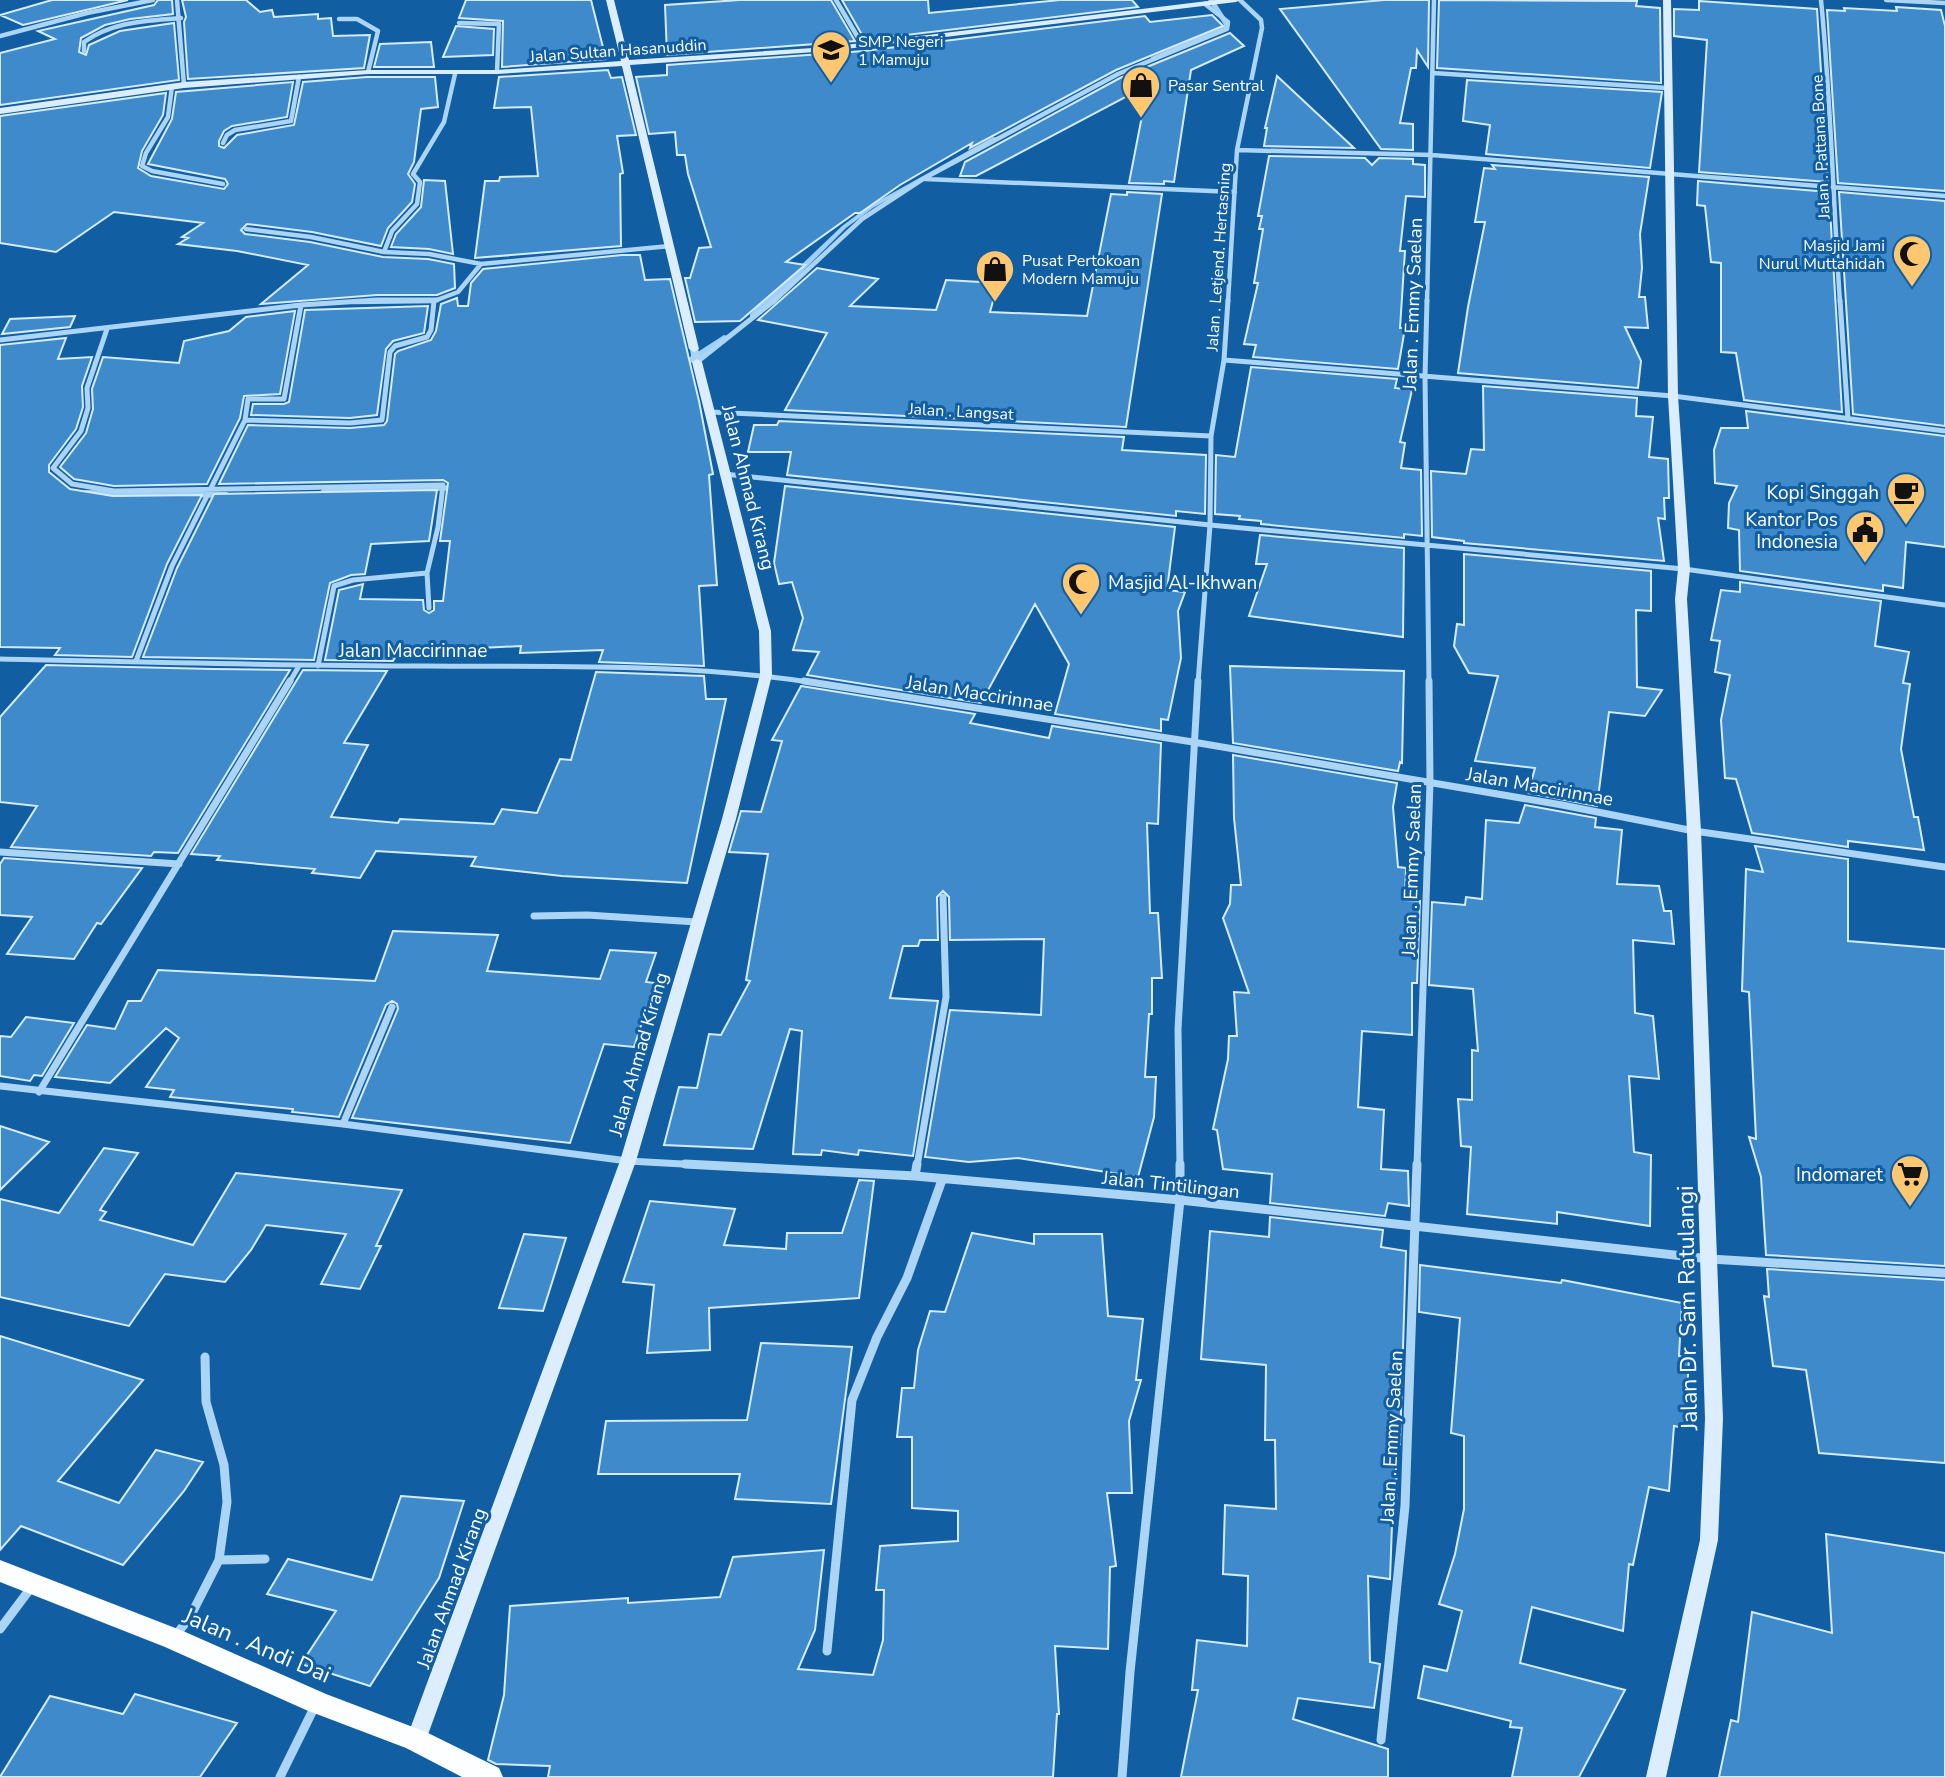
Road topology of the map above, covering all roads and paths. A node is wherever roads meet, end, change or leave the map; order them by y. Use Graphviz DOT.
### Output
graph roads {
  1 [pos="153,0"];
  2 [pos="177,0"];
  3 [pos="610,0"];
  4 [pos="836,0"];
  5 [pos="1238,0"];
  6 [pos="1434,0"];
  7 [pos="1667,0"];
  8 [pos="1821,0"];
  9 [pos="1886,0"];
  10 [pos="1229,1"];
  11 [pos="1945,3"];
  12 [pos="1206,4"];
  13 [pos="181,18"];
  14 [pos="340,19"];
  15 [pos="459,23"];
  16 [pos="0,36"];
  17 [pos="863,46"];
  18 [pos="84,51"];
  19 [pos="625,65"];
  20 [pos="368,72"];
  21 [pos="497,72"];
  22 [pos="1433,73"];
  23 [pos="455,74"];
  24 [pos="299,77"];
  25 [pos="184,85"];
  26 [pos="172,86"];
  27 [pos="1667,88"];
  28 [pos="0,111"];
  29 [pos="223,143"];
  30 [pos="1237,150"];
  31 [pos="1432,155"];
  32 [pos="1669,173"];
  33 [pos="923,179"];
  34 [pos="223,184"];
  35 [pos="1832,185"];
  36 [pos="1235,192"];
  37 [pos="1945,196"];
  38 [pos="246,229"];
  39 [pos="670,246"];
  40 [pos="384,252"];
  41 [pos="481,264"];
  42 [pos="434,301"];
  43 [pos="301,305"];
  44 [pos="107,329"];
  45 [pos="0,340"];
  46 [pos="694,349"];
  47 [pos="1224,360"];
  48 [pos="698,366"];
  49 [pos="1425,377"];
  50 [pos="1673,396"];
  51 [pos="710,412"];
  52 [pos="1848,419"];
  53 [pos="245,420"];
  54 [pos="1945,431"];
  55 [pos="1212,436"];
  56 [pos="724,474"];
  57 [pos="209,489"];
  58 [pos="1210,525"];
  59 [pos="1426,545"];
  60 [pos="1684,569"];
  61 [pos="427,573"];
  62 [pos="1945,605"];
  63 [pos="429,608"];
  64 [pos="0,659"];
  65 [pos="135,661"];
  66 [pos="299,666"];
  67 [pos="318,666"];
  68 [pos="765,675"];
  69 [pos="1193,742"];
  70 [pos="1430,783"];
  71 [pos="1693,831"];
  72 [pos="0,852"];
  73 [pos="179,864"];
  74 [pos="1945,867"];
  75 [pos="943,897"];
  76 [pos="534,916"];
  77 [pos="697,922"];
  78 [pos="393,1007"];
  79 [pos="0,1086"];
  80 [pos="39,1092"];
  81 [pos="342,1124"];
  82 [pos="628,1161"];
  83 [pos="915,1176"];
  84 [pos="942,1180"];
  85 [pos="1181,1200"];
  86 [pos="1415,1225"];
  87 [pos="1710,1259"];
  88 [pos="1945,1273"];
  89 [pos="205,1357"];
  90 [pos="265,1559"];
  91 [pos="219,1560"];
  92 [pos="0,1571"];
  93 [pos="33,1585"];
  94 [pos="0,1629"];
  95 [pos="174,1639"];
  96 [pos="827,1651"];
  97 [pos="316,1702"];
  98 [pos="416,1740"];
  99 [pos="1381,1740"];
  100 [pos="280,1777"];
  101 [pos="489,1777"];
  102 [pos="1122,1777"];
  103 [pos="1656,1777"];
  1 -- 16 [label="street"];
  2 -- 13 [label="street"];
  3 -- 19 [label="main road"];
  4 -- 17 [label="street"];
  5 -- 10 [label="main road, Jalan Sultan Hasanuddin"];
  5 -- 30 [label="street, Jalan . Letjend. Hertasning"];
  6 -- 22 [label="street, Jalan . Emmy Saelan"];
  7 -- 27 [label="main road, Jalan Dr. Sam Ratulangi"];
  8 -- 35 [label="street, Jalan . Pattana Bone"];
  9 -- 11 [label="street"];
  10 -- 12 [label="main road, Jalan Sultan Hasanuddin"];
  12 -- 17 [label="main road, Jalan Sultan Hasanuddin"];
  12 -- 33 [label="street"];
  13 -- 18 [label="street"];
  13 -- 25 [label="street"];
  14 -- 20 [label="street"];
  15 -- 21 [label="street"];
  17 -- 19 [label="main road, Jalan Sultan Hasanuddin"];
  19 -- 21 [label="main road, Jalan Sultan Hasanuddin"];
  19 -- 39 [label="main road"];
  20 -- 23 [label="main road, Jalan Sultan Hasanuddin"];
  20 -- 24 [label="main road, Jalan Sultan Hasanuddin"];
  21 -- 23 [label="main road, Jalan Sultan Hasanuddin"];
  22 -- 27 [label="street"];
  22 -- 31 [label="street, Jalan . Emmy Saelan"];
  23 -- 40 [label="street"];
  24 -- 25 [label="main road, Jalan Sultan Hasanuddin"];
  24 -- 29 [label="street"];
  25 -- 26 [label="main road, Jalan Sultan Hasanuddin"];
  26 -- 28 [label="main road, Jalan Sultan Hasanuddin"];
  26 -- 34 [label="street"];
  27 -- 32 [label="main road, Jalan Dr. Sam Ratulangi"];
  30 -- 31 [label="street"];
  30 -- 36 [label="street, Jalan . Letjend. Hertasning"];
  31 -- 32 [label="street"];
  31 -- 49 [label="street, Jalan . Emmy Saelan"];
  32 -- 35 [label="street"];
  32 -- 50 [label="main road, Jalan Dr. Sam Ratulangi"];
  33 -- 36 [label="street"];
  33 -- 48 [label="street"];
  35 -- 37 [label="street"];
  35 -- 52 [label="street, Jalan . Pattana Bone"];
  36 -- 47 [label="street, Jalan . Letjend. Hertasning"];
  38 -- 40 [label="street"];
  39 -- 41 [label="street"];
  39 -- 46 [label="main road"];
  40 -- 41 [label="street"];
  41 -- 42 [label="street"];
  42 -- 43 [label="street"];
  42 -- 53 [label="street"];
  43 -- 44 [label="street"];
  43 -- 53 [label="street"];
  44 -- 45 [label="street"];
  44 -- 57 [label="street"];
  46 -- 48 [label="street"];
  47 -- 49 [label="street"];
  47 -- 55 [label="street, Jalan . Letjend. Hertasning"];
  48 -- 51 [label="main road, Jalan Ahmad Kirang"];
  49 -- 50 [label="street"];
  49 -- 59 [label="street, Jalan . Emmy Saelan"];
  50 -- 52 [label="street"];
  50 -- 60 [label="main road, Jalan Dr. Sam Ratulangi"];
  51 -- 55 [label="street, Jalan . Langsat"];
  51 -- 56 [label="main road, Jalan Ahmad Kirang"];
  52 -- 54 [label="street"];
  53 -- 57 [label="street"];
  55 -- 58 [label="street, Jalan . Letjend. Hertasning"];
  56 -- 58 [label="street"];
  56 -- 68 [label="main road, Jalan Ahmad Kirang"];
  57 -- 61 [label="street"];
  57 -- 65 [label="street"];
  58 -- 59 [label="street"];
  58 -- 69 [label="street, Jalan . Letjend. Hertasning"];
  59 -- 60 [label="street"];
  59 -- 70 [label="street, Jalan . Emmy Saelan"];
  60 -- 62 [label="street"];
  60 -- 71 [label="main road, Jalan Dr. Sam Ratulangi"];
  61 -- 63 [label="street"];
  61 -- 67 [label="street"];
  64 -- 65 [label="street, Jalan Maccirinnae"];
  65 -- 66 [label="street, Jalan Maccirinnae"];
  66 -- 67 [label="street, Jalan Maccirinnae"];
  66 -- 73 [label="street"];
  67 -- 68 [label="street, Jalan Maccirinnae"];
  68 -- 69 [label="street, Jalan Maccirinnae"];
  68 -- 77 [label="main road, Jalan Ahmad Kirang"];
  69 -- 70 [label="street, Jalan Maccirinnae"];
  69 -- 85 [label="street, Jalan . Letjend. Hertasning"];
  70 -- 71 [label="street, Jalan Maccirinnae"];
  70 -- 86 [label="street, Jalan . Emmy Saelan"];
  71 -- 74 [label="street, Jalan Maccirinnae"];
  71 -- 87 [label="main road, Jalan Dr. Sam Ratulangi"];
  72 -- 73 [label="street"];
  73 -- 80 [label="street"];
  75 -- 83 [label="street"];
  76 -- 77 [label="street"];
  77 -- 82 [label="main road, Jalan Ahmad Kirang"];
  78 -- 81 [label="street"];
  79 -- 80 [label="street, Jalan Tintilingan"];
  80 -- 81 [label="street, Jalan Tintilingan"];
  81 -- 82 [label="street, Jalan Tintilingan"];
  82 -- 83 [label="street, Jalan Tintilingan"];
  82 -- 98 [label="main road, Jalan Ahmad Kirang"];
  83 -- 84 [label="street, Jalan Tintilingan"];
  84 -- 85 [label="street, Jalan Tintilingan"];
  84 -- 96 [label="street"];
  85 -- 86 [label="street, Jalan Tintilingan"];
  85 -- 102 [label="street, Jalan . Letjend. Hertasning"];
  86 -- 87 [label="street, Jalan Tintilingan"];
  86 -- 99 [label="street, Jalan . Emmy Saelan"];
  87 -- 88 [label="street, Jalan Tintilingan"];
  87 -- 103 [label="main road, Jalan Dr. Sam Ratulangi"];
  89 -- 91 [label="street"];
  90 -- 91 [label="street"];
  91 -- 95 [label="street"];
  92 -- 93 [label="highway, Jalan . Andi Dai"];
  93 -- 94 [label="street"];
  93 -- 95 [label="highway, Jalan . Andi Dai"];
  95 -- 97 [label="highway, Jalan . Andi Dai"];
  97 -- 98 [label="highway, Jalan . Andi Dai"];
  97 -- 100 [label="street"];
  98 -- 101 [label="highway, Jalan . Andi Dai"];
}
